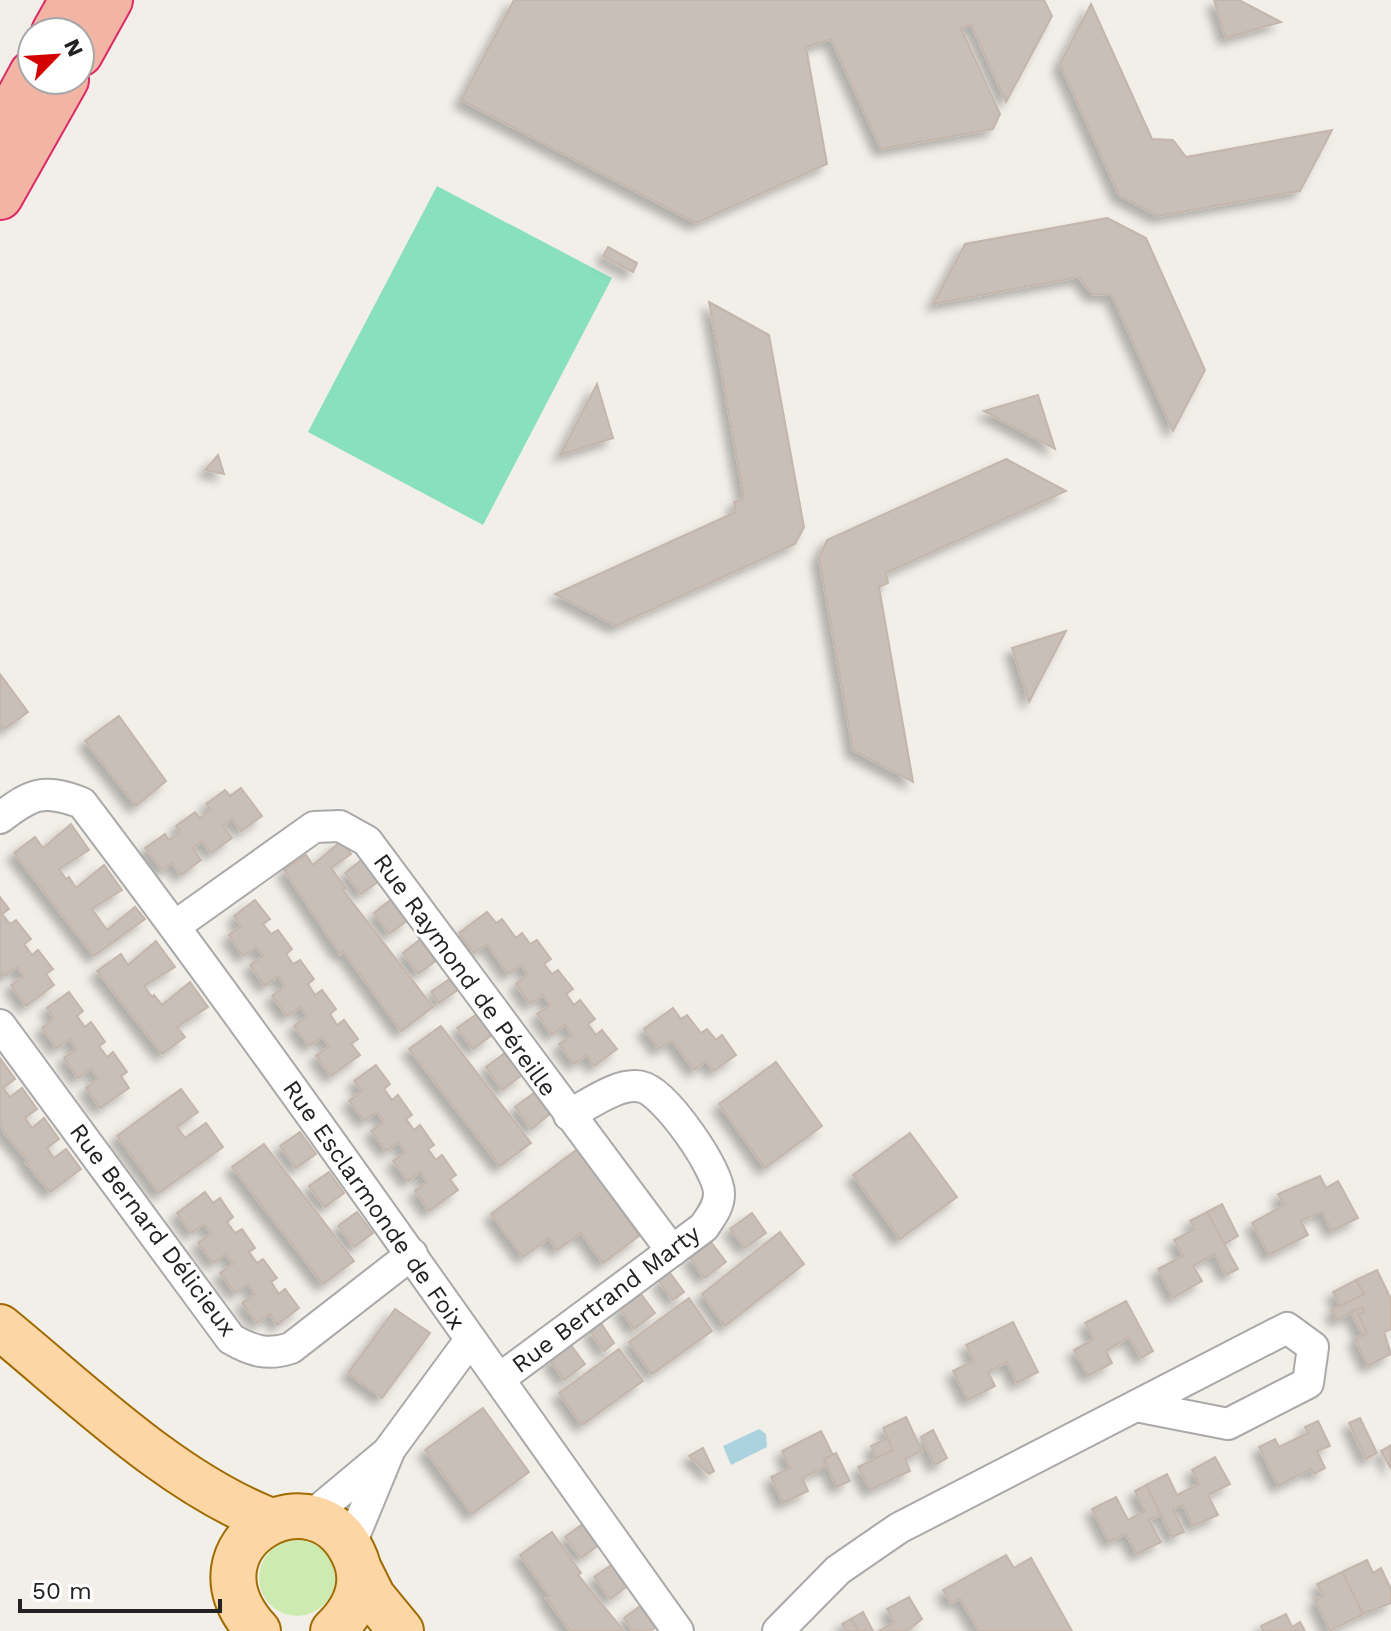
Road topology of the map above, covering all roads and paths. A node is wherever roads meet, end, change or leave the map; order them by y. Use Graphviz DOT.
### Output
graph roads {
  1 [pos="110,0"];
  2 [pos="96,25"];
  3 [pos="26,96"];
  4 [pos="52,96"];
  5 [pos="17,135"];
  6 [pos="0,197"];
  7 [pos="0,207"];
  8 [pos="0,818"];
  9 [pos="175,926"];
  10 [pos="0,1025"];
  11 [pos="569,1115"];
  12 [pos="672,1251"];
  13 [pos="412,1254"];
  14 [pos="0,1327"];
  15 [pos="470,1340"];
  16 [pos="0,1356"];
  17 [pos="499,1379"];
  18 [pos="1136,1406"];
  19 [pos="390,1449"];
  20 [pos="291,1519"];
  21 [pos="354,1557"];
  22 [pos="234,1564"];
  23 [pos="246,1625"];
  24 [pos="333,1631"];
  25 [pos="401,1631"];
  26 [pos="678,1631"];
  27 [pos="778,1631"];
  1 -- 2 [label="highway"];
  3 -- 5 [label="highway"];
  4 -- 5 [label="highway"];
  5 -- 6 [label="highway"];
  5 -- 7 [label="highway"];
  8 -- 9 [label="street, Rue Esclarmonde de Foix"];
  9 -- 11 [label="street, Rue Raymond de Péreille"];
  9 -- 13 [label="street, Rue Esclarmonde de Foix"];
  10 -- 13 [label="street, Rue Bernard Délicieux"];
  11 -- 12 [label="street, Rue Raymond de Péreille"];
  11 -- 12 [label="street, Rue Bertrand Marty"];
  12 -- 17 [label="street, Rue Bertrand Marty"];
  13 -- 15 [label="street, Rue Esclarmonde de Foix"];
  14 -- 20 [label="main road"];
  15 -- 17 [label="street, Rue Esclarmonde de Foix"];
  15 -- 19 [label="street"];
  16 -- 22 [label="main road"];
  17 -- 26 [label="street, Rue Esclarmonde de Foix"];
  18 -- 18 [label="street"];
  18 -- 27 [label="street"];
  19 -- 20 [label="street"];
  19 -- 21 [label="street"];
  20 -- 21 [label="main road"];
  20 -- 22 [label="main road"];
  21 -- 24 [label="main road"];
  21 -- 25 [label="main road"];
  22 -- 23 [label="main road"];
}
